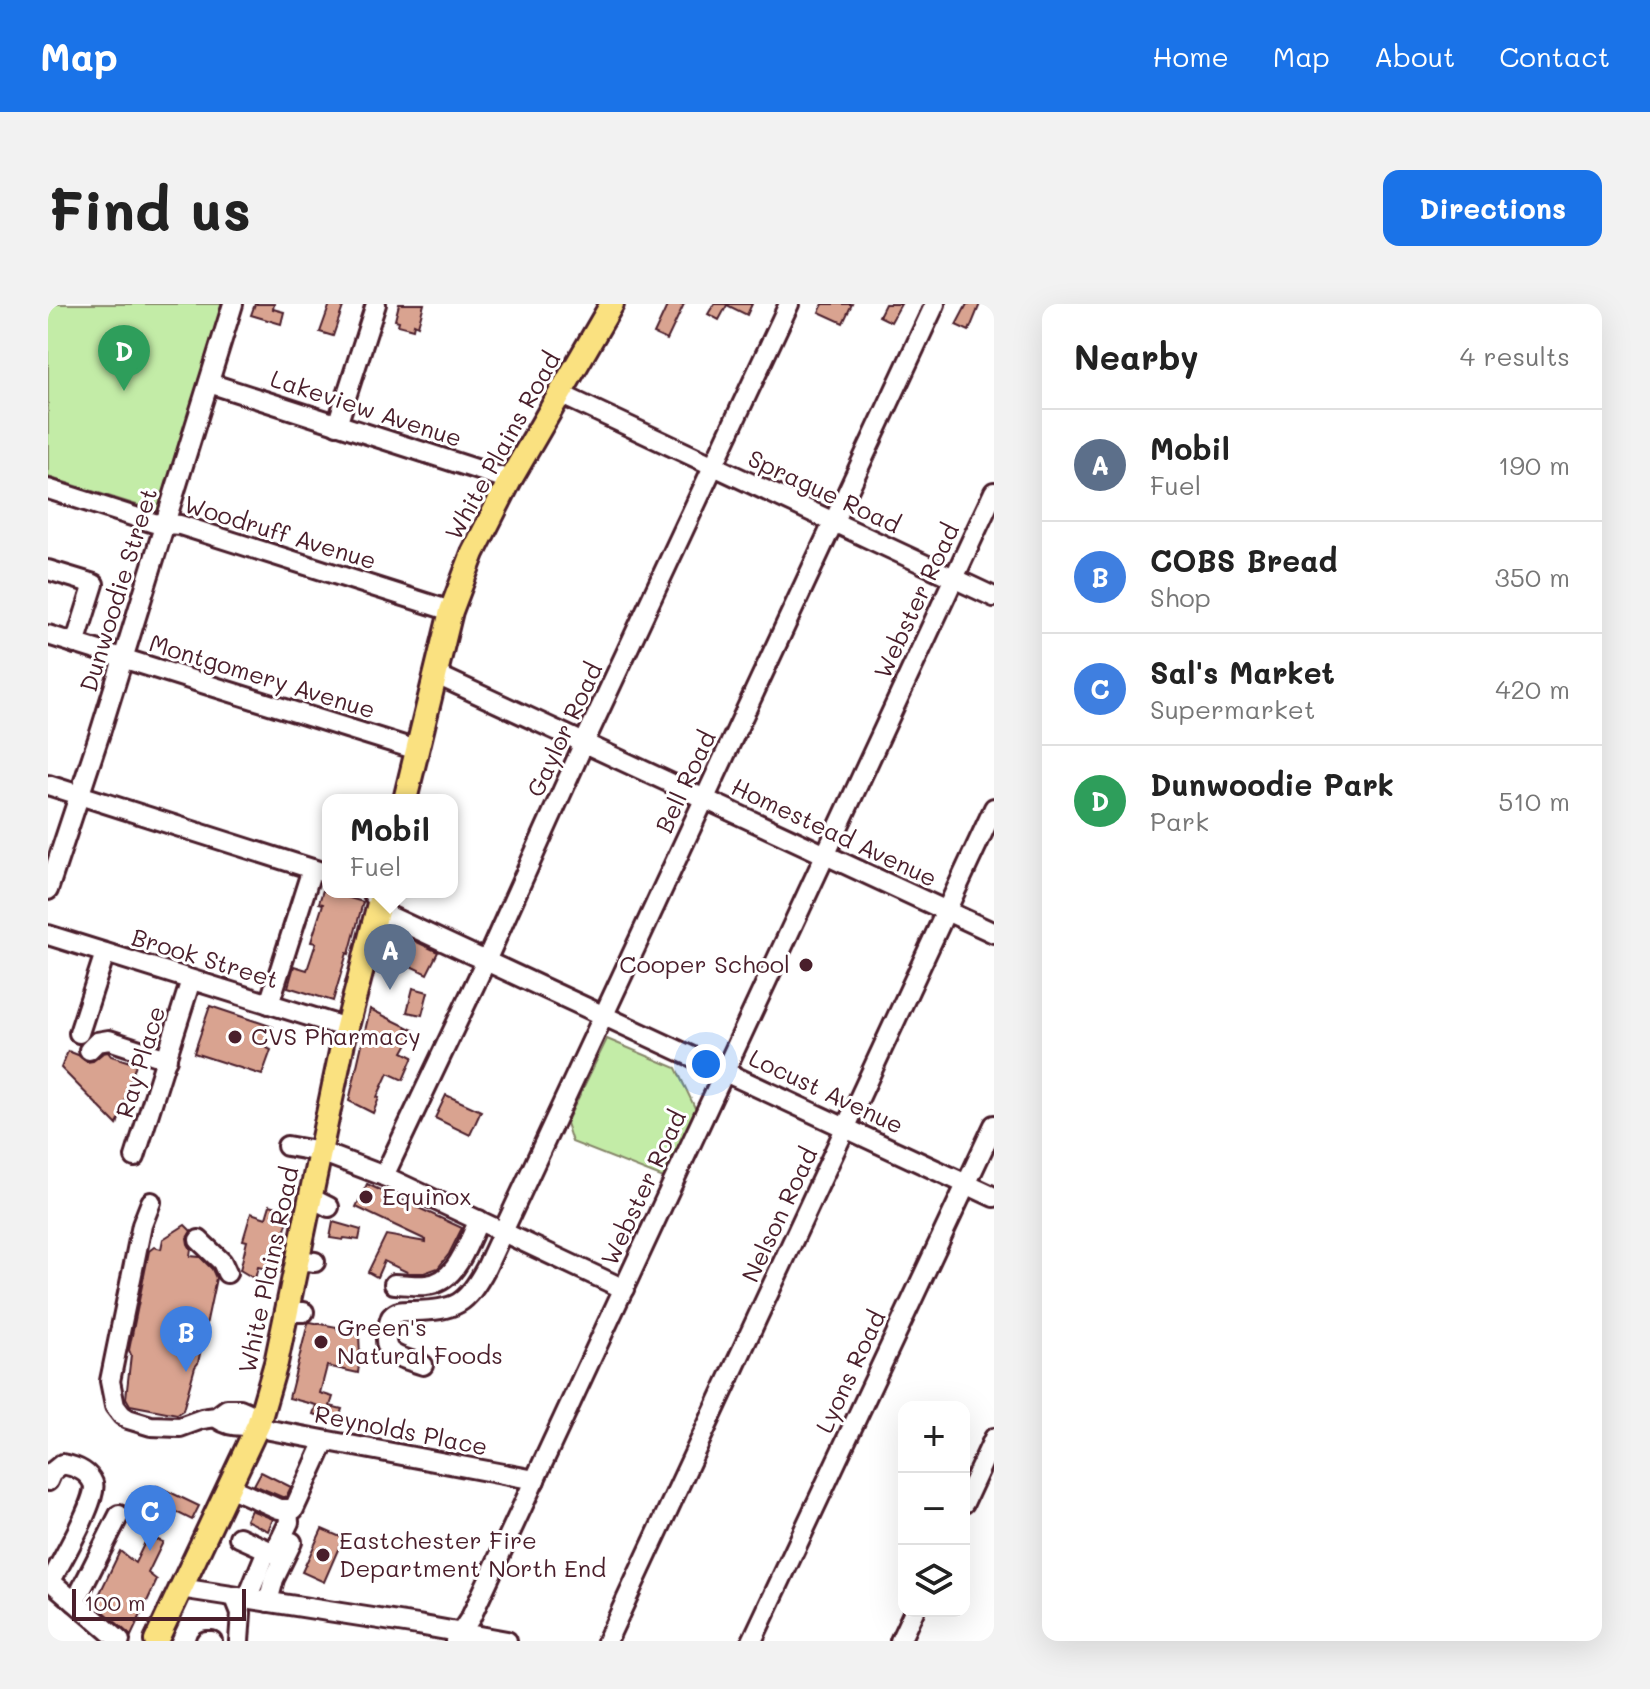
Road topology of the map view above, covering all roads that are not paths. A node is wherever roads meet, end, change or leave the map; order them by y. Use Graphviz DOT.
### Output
graph roads {
  1 [pos="233,304"];
  2 [pos="376,304"];
  3 [pos="612,304"];
  4 [pos="789,304"];
  5 [pos="935,304"];
  6 [pos="209,383"];
  7 [pos="560,394"];
  8 [pos="337,425"];
  9 [pos="713,467"];
  10 [pos="510,480"];
  11 [pos="48,489"];
  12 [pos="994,492"];
  13 [pos="834,522"];
  14 [pos="165,524"];
  15 [pos="48,570"];
  16 [pos="954,578"];
  17 [pos="994,597"];
  18 [pos="451,611"];
  19 [pos="48,635"];
  20 [pos="75,644"];
  21 [pos="122,659"];
  22 [pos="435,674"];
  23 [pos="584,743"];
  24 [pos="417,750"];
  25 [pos="48,785"];
  26 [pos="406,794"];
  27 [pos="80,795"];
  28 [pos="705,799"];
  29 [pos="994,808"];
  30 [pos="826,855"];
  31 [pos="320,872"];
  32 [pos="48,890"];
  33 [pos="378,898"];
  34 [pos="379,898"];
  35 [pos="946,911"];
  36 [pos="994,933"];
  37 [pos="48,935"];
  38 [pos="105,953"];
  39 [pos="486,961"];
  40 [pos="191,980"];
  41 [pos="269,1004"];
  42 [pos="604,1015"];
  43 [pos="347,1028"];
  44 [pos="79,1033"];
  45 [pos="89,1050"];
  46 [pos="167,1059"];
  47 [pos="724,1072"];
  48 [pos="994,1125"];
  49 [pos="846,1129"];
  50 [pos="287,1146"];
  51 [pos="321,1152"];
  52 [pos="135,1157"];
  53 [pos="384,1176"];
  54 [pos="965,1183"];
  55 [pos="994,1197"];
  56 [pos="151,1202"];
  57 [pos="479,1220"];
  58 [pos="504,1232"];
  59 [pos="199,1240"];
  60 [pos="227,1273"];
  61 [pos="394,1284"];
  62 [pos="624,1289"];
  63 [pos="423,1365"];
  64 [pos="258,1425"];
  65 [pos="994,1438"];
  66 [pos="325,1441"];
  67 [pos="535,1480"];
  68 [pos="48,1481"];
  69 [pos="229,1487"];
  70 [pos="970,1490"];
  71 [pos="288,1509"];
  72 [pos="119,1515"];
  73 [pos="300,1526"];
  74 [pos="239,1537"];
  75 [pos="267,1550"];
  76 [pos="49,1580"];
  77 [pos="180,1588"];
  78 [pos="241,1598"];
  79 [pos="75,1602"];
  80 [pos="268,1602"];
  81 [pos="911,1617"];
  82 [pos="449,1636"];
  83 [pos="120,1641"];
  84 [pos="156,1641"];
  85 [pos="239,1641"];
  86 [pos="507,1641"];
  87 [pos="607,1641"];
  88 [pos="752,1641"];
  89 [pos="900,1641"];
  1 -- 6 [label="street, Dunwoodie Street"];
  2 -- 8 [label="street"];
  3 -- 7 [label="main road, White Plains Road"];
  4 -- 9 [label="street, Gaylor Road"];
  5 -- 13 [label="street, Bell Road"];
  6 -- 8 [label="street, Lakeview Avenue"];
  6 -- 14 [label="street, Dunwoodie Street"];
  7 -- 9 [label="street, Sprague Road"];
  7 -- 10 [label="main road, White Plains Road"];
  8 -- 10 [label="street, Lakeview Avenue"];
  9 -- 13 [label="street, Sprague Road"];
  9 -- 23 [label="street, Gaylor Road"];
  10 -- 18 [label="main road, White Plains Road"];
  11 -- 14 [label="street, Woodruff Avenue"];
  12 -- 16 [label="street, Webster Road"];
  13 -- 16 [label="street, Sprague Road"];
  13 -- 28 [label="street, Bell Road"];
  14 -- 18 [label="street, Woodruff Avenue"];
  14 -- 21 [label="street, Dunwoodie Street"];
  15 -- 20 [label="street"];
  16 -- 17 [label="street, Sprague Road"];
  16 -- 30 [label="street, Webster Road"];
  18 -- 22 [label="main road, White Plains Road"];
  19 -- 20 [label="street, Montgomery Avenue"];
  20 -- 21 [label="street, Montgomery Avenue"];
  21 -- 24 [label="street, Montgomery Avenue"];
  21 -- 27 [label="street, Dunwoodie Street"];
  22 -- 23 [label="street, Homestead Avenue"];
  22 -- 24 [label="main road, White Plains Road"];
  23 -- 28 [label="street, Homestead Avenue"];
  23 -- 39 [label="street, Gaylor Road"];
  24 -- 26 [label="main road, White Plains Road"];
  25 -- 27 [label="street"];
  27 -- 31 [label="street"];
  27 -- 32 [label="street, Dunwoodie Street"];
  28 -- 30 [label="street, Homestead Avenue"];
  28 -- 42 [label="street, Bell Road"];
  29 -- 35 [label="street, Nelson Road"];
  30 -- 35 [label="street, Homestead Avenue"];
  30 -- 47 [label="street, Webster Road"];
  31 -- 41 [label="street"];
  33 -- 43 [label="main road, White Plains Road"];
  34 -- 39 [label="street, Locust Avenue"];
  35 -- 36 [label="street, Homestead Avenue"];
  35 -- 49 [label="street, Nelson Road"];
  37 -- 38 [label="street, Brook Street"];
  38 -- 40 [label="street, Brook Street"];
  38 -- 44 [label="street"];
  39 -- 42 [label="street, Locust Avenue"];
  39 -- 53 [label="street, Gaylor Road"];
  40 -- 41 [label="street, Brook Street"];
  40 -- 46 [label="street, Ray Place"];
  41 -- 43 [label="street, Brook Street"];
  42 -- 47 [label="street, Locust Avenue"];
  42 -- 58 [label="street, Bell Road"];
  43 -- 51 [label="main road, White Plains Road"];
  45 -- 46 [label="street"];
  46 -- 52 [label="street, Ray Place"];
  47 -- 49 [label="street, Locust Avenue"];
  47 -- 62 [label="street, Webster Road"];
  48 -- 54 [label="street, Lyons Road"];
  49 -- 54 [label="street, Locust Avenue"];
  49 -- 87 [label="street, Nelson Road"];
  50 -- 51 [label="street"];
  51 -- 53 [label="street"];
  51 -- 64 [label="main road, White Plains Road"];
  53 -- 57 [label="street"];
  54 -- 55 [label="street, Locust Avenue"];
  54 -- 88 [label="street, Lyons Road"];
  56 -- 64 [label="street, Reynolds Place"];
  57 -- 58 [label="street"];
  57 -- 61 [label="street"];
  58 -- 62 [label="street"];
  58 -- 63 [label="street, Bell Road"];
  59 -- 60 [label="street"];
  62 -- 67 [label="street, Webster Road"];
  64 -- 66 [label="street, Reynolds Place"];
  64 -- 69 [label="main road, White Plains Road"];
  65 -- 70 [label="street"];
  66 -- 67 [label="street, Reynolds Place"];
  66 -- 71 [label="street"];
  67 -- 82 [label="street, Webster Road"];
  68 -- 76 [label="street"];
  69 -- 71 [label="street"];
  69 -- 77 [label="main road, White Plains Road"];
  71 -- 75 [label="street"];
  72 -- 79 [label="street"];
  73 -- 80 [label="street"];
  74 -- 75 [label="street"];
  75 -- 78 [label="street"];
  76 -- 79 [label="street"];
  77 -- 78 [label="street"];
  77 -- 84 [label="main road, White Plains Road"];
  78 -- 80 [label="street"];
  78 -- 85 [label="street"];
  79 -- 83 [label="street"];
  80 -- 82 [label="street"];
  81 -- 89 [label="street"];
  82 -- 86 [label="street"];
}
